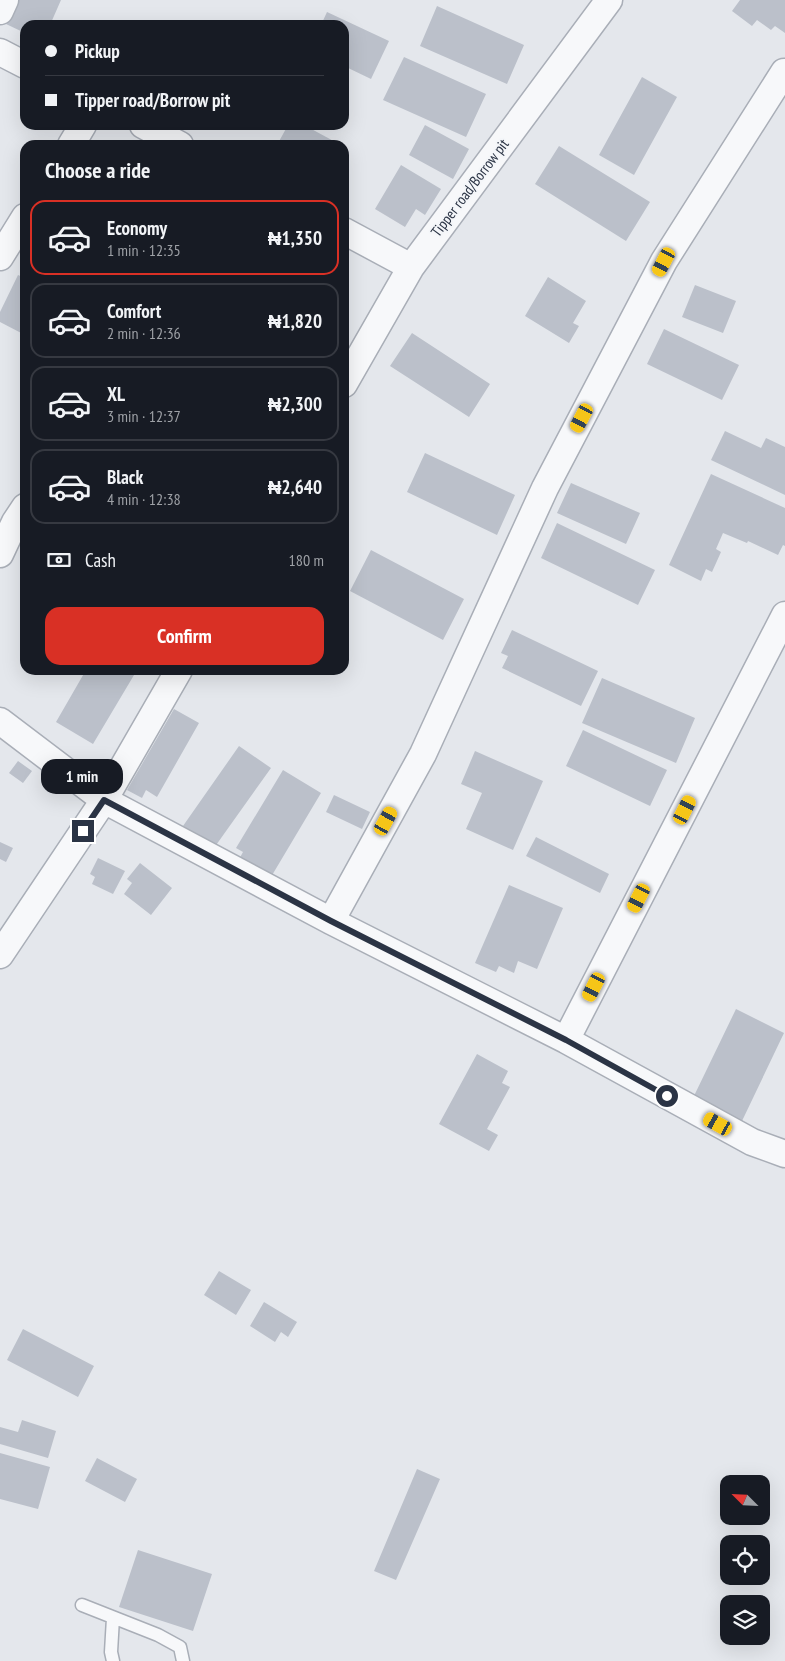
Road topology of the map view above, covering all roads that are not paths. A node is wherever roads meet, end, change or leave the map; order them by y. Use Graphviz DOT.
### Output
graph roads {
  1 [pos="5,0"];
  2 [pos="609,0"];
  3 [pos="0,11"];
  4 [pos="0,52"];
  5 [pos="20,62"];
  6 [pos="784,72"];
  7 [pos="152,130"];
  8 [pos="171,140"];
  9 [pos="20,225"];
  10 [pos="349,234"];
  11 [pos="0,257"];
  12 [pos="411,267"];
  13 [pos="349,375"];
  14 [pos="20,514"];
  15 [pos="0,554"];
  16 [pos="785,615"];
  17 [pos="176,675"];
  18 [pos="0,722"];
  19 [pos="104,800"];
  20 [pos="331,921"];
  21 [pos="0,955"];
  22 [pos="566,1040"];
  23 [pos="785,1154"];
  24 [pos="82,1605"];
  25 [pos="113,1618"];
  26 [pos="113,1661"];
  27 [pos="182,1661"];
  1 -- 3 [label="street"];
  2 -- 12 [label="street, Tipper road/Borrow pit"];
  4 -- 5 [label="street"];
  6 -- 20 [label="street"];
  7 -- 8 [label="street"];
  9 -- 11 [label="street"];
  10 -- 12 [label="street"];
  12 -- 13 [label="street, Tipper road/Borrow pit"];
  14 -- 15 [label="street"];
  16 -- 22 [label="street"];
  17 -- 19 [label="street"];
  18 -- 19 [label="street"];
  19 -- 20 [label="street"];
  19 -- 21 [label="street"];
  20 -- 22 [label="street"];
  22 -- 23 [label="street"];
  24 -- 25 [label="lane"];
  25 -- 26 [label="lane"];
  25 -- 27 [label="lane"];
}
